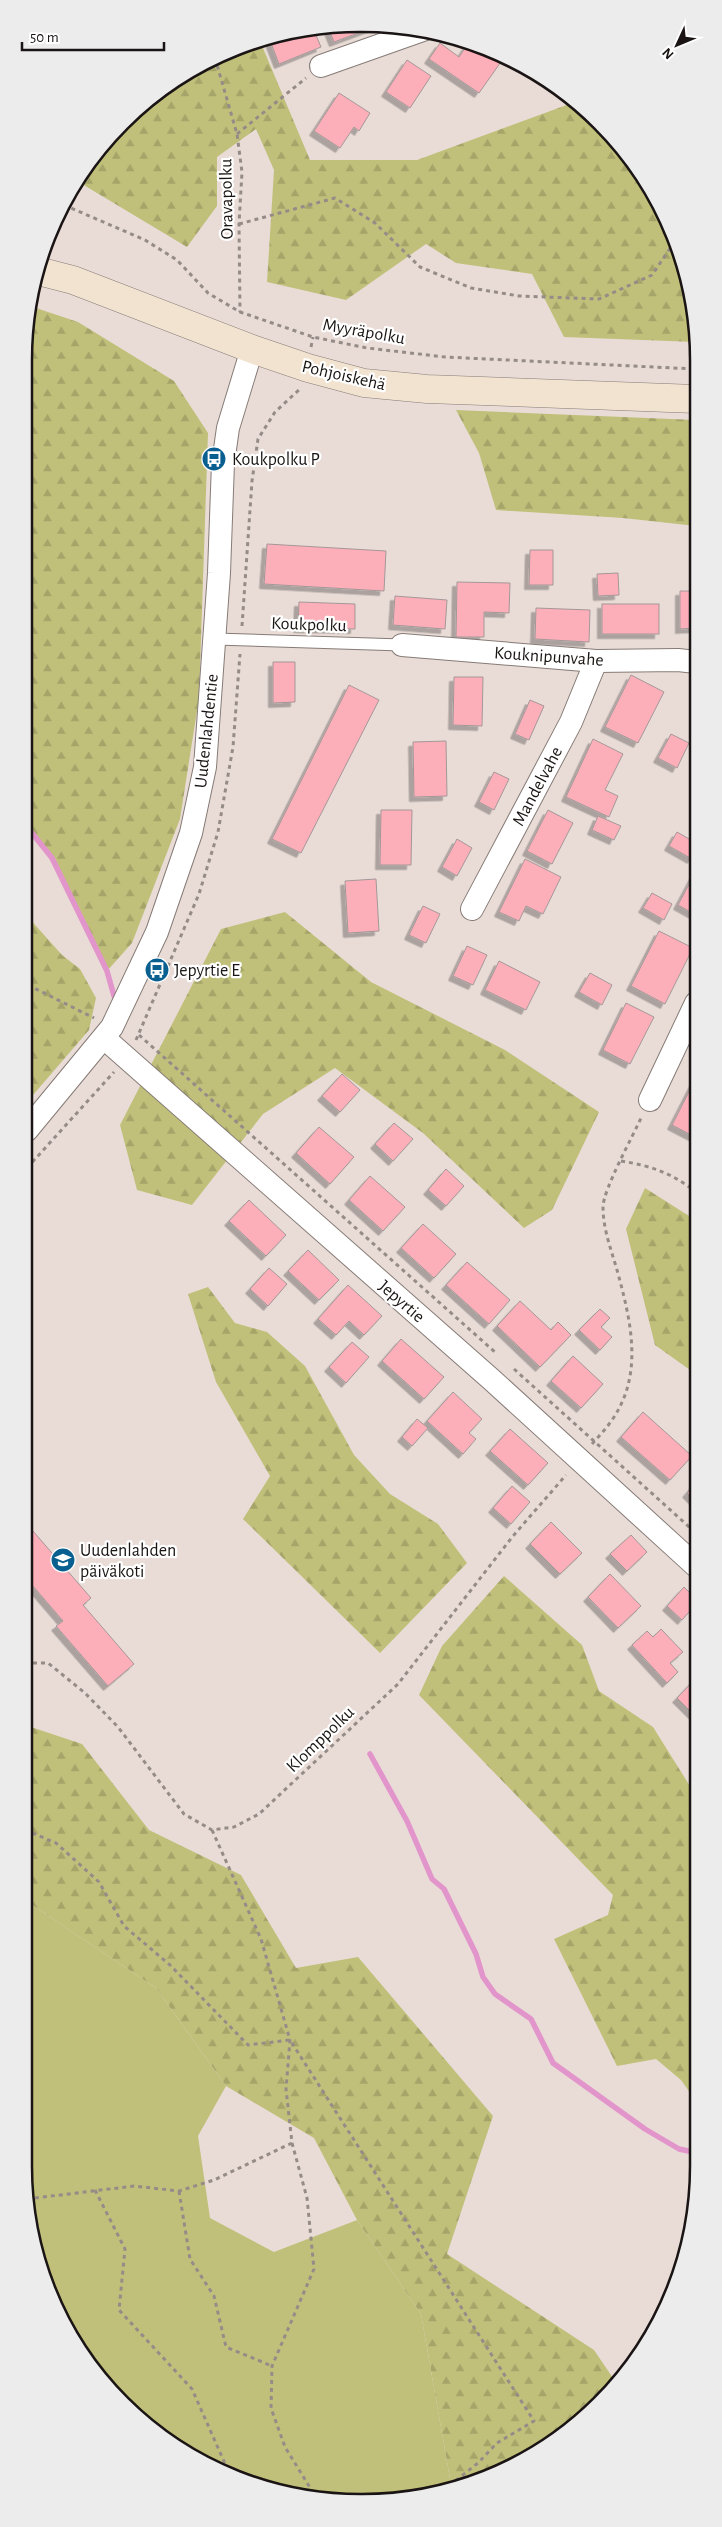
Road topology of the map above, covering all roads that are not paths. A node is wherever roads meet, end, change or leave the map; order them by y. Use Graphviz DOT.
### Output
graph roads {
  1 [pos="407,35"];
  2 [pos="321,66"];
  3 [pos="45,273"];
  4 [pos="252,349"];
  5 [pos="690,399"];
  6 [pos="215,639"];
  7 [pos="402,645"];
  8 [pos="596,661"];
  9 [pos="690,661"];
  10 [pos="472,909"];
  11 [pos="690,1016"];
  12 [pos="108,1032"];
  13 [pos="650,1100"];
  14 [pos="32,1124"];
  15 [pos="690,1561"];
  1 -- 2 [label="street"];
  3 -- 4 [label="main road, Pohjoiskehä"];
  4 -- 5 [label="main road, Pohjoiskehä"];
  4 -- 6 [label="street, Uudenlahdentie"];
  6 -- 7 [label="lane, Koukpolku"];
  6 -- 12 [label="street, Uudenlahdentie"];
  7 -- 8 [label="street, Kouknipunvahe"];
  8 -- 9 [label="street, Kouknipunvahe"];
  8 -- 10 [label="street, Mandelvahe"];
  11 -- 13 [label="street"];
  12 -- 14 [label="street, Uudenlahdentie"];
  12 -- 15 [label="street, Jepyrtie"];
}
